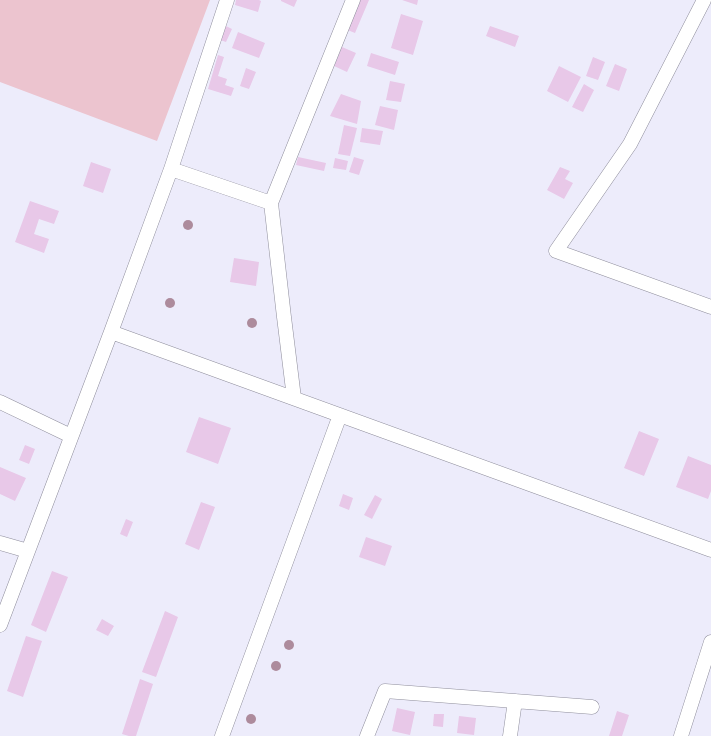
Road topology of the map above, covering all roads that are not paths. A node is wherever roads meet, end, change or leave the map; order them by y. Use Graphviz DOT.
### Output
graph roads {
  1 [pos="227,0"];
  2 [pos="353,0"];
  3 [pos="704,0"];
  4 [pos="171,169"];
  5 [pos="272,203"];
  6 [pos="711,307"];
  7 [pos="111,332"];
  8 [pos="294,398"];
  9 [pos="0,402"];
  10 [pos="340,415"];
  11 [pos="71,436"];
  12 [pos="0,543"];
  13 [pos="711,550"];
  14 [pos="28,551"];
  15 [pos="0,625"];
  16 [pos="711,642"];
  17 [pos="516,701"];
  18 [pos="592,707"];
  19 [pos="222,736"];
  20 [pos="367,736"];
  21 [pos="510,736"];
  22 [pos="681,736"];
  1 -- 4 [label="street"];
  2 -- 5 [label="street"];
  3 -- 6 [label="street"];
  4 -- 5 [label="street"];
  4 -- 7 [label="street"];
  5 -- 8 [label="street"];
  7 -- 8 [label="street"];
  7 -- 11 [label="street"];
  8 -- 10 [label="street"];
  9 -- 11 [label="street"];
  10 -- 13 [label="street"];
  10 -- 19 [label="street"];
  11 -- 14 [label="street"];
  12 -- 14 [label="street"];
  14 -- 15 [label="street"];
  16 -- 22 [label="street"];
  17 -- 18 [label="street"];
  17 -- 20 [label="street"];
  17 -- 21 [label="street"];
}
